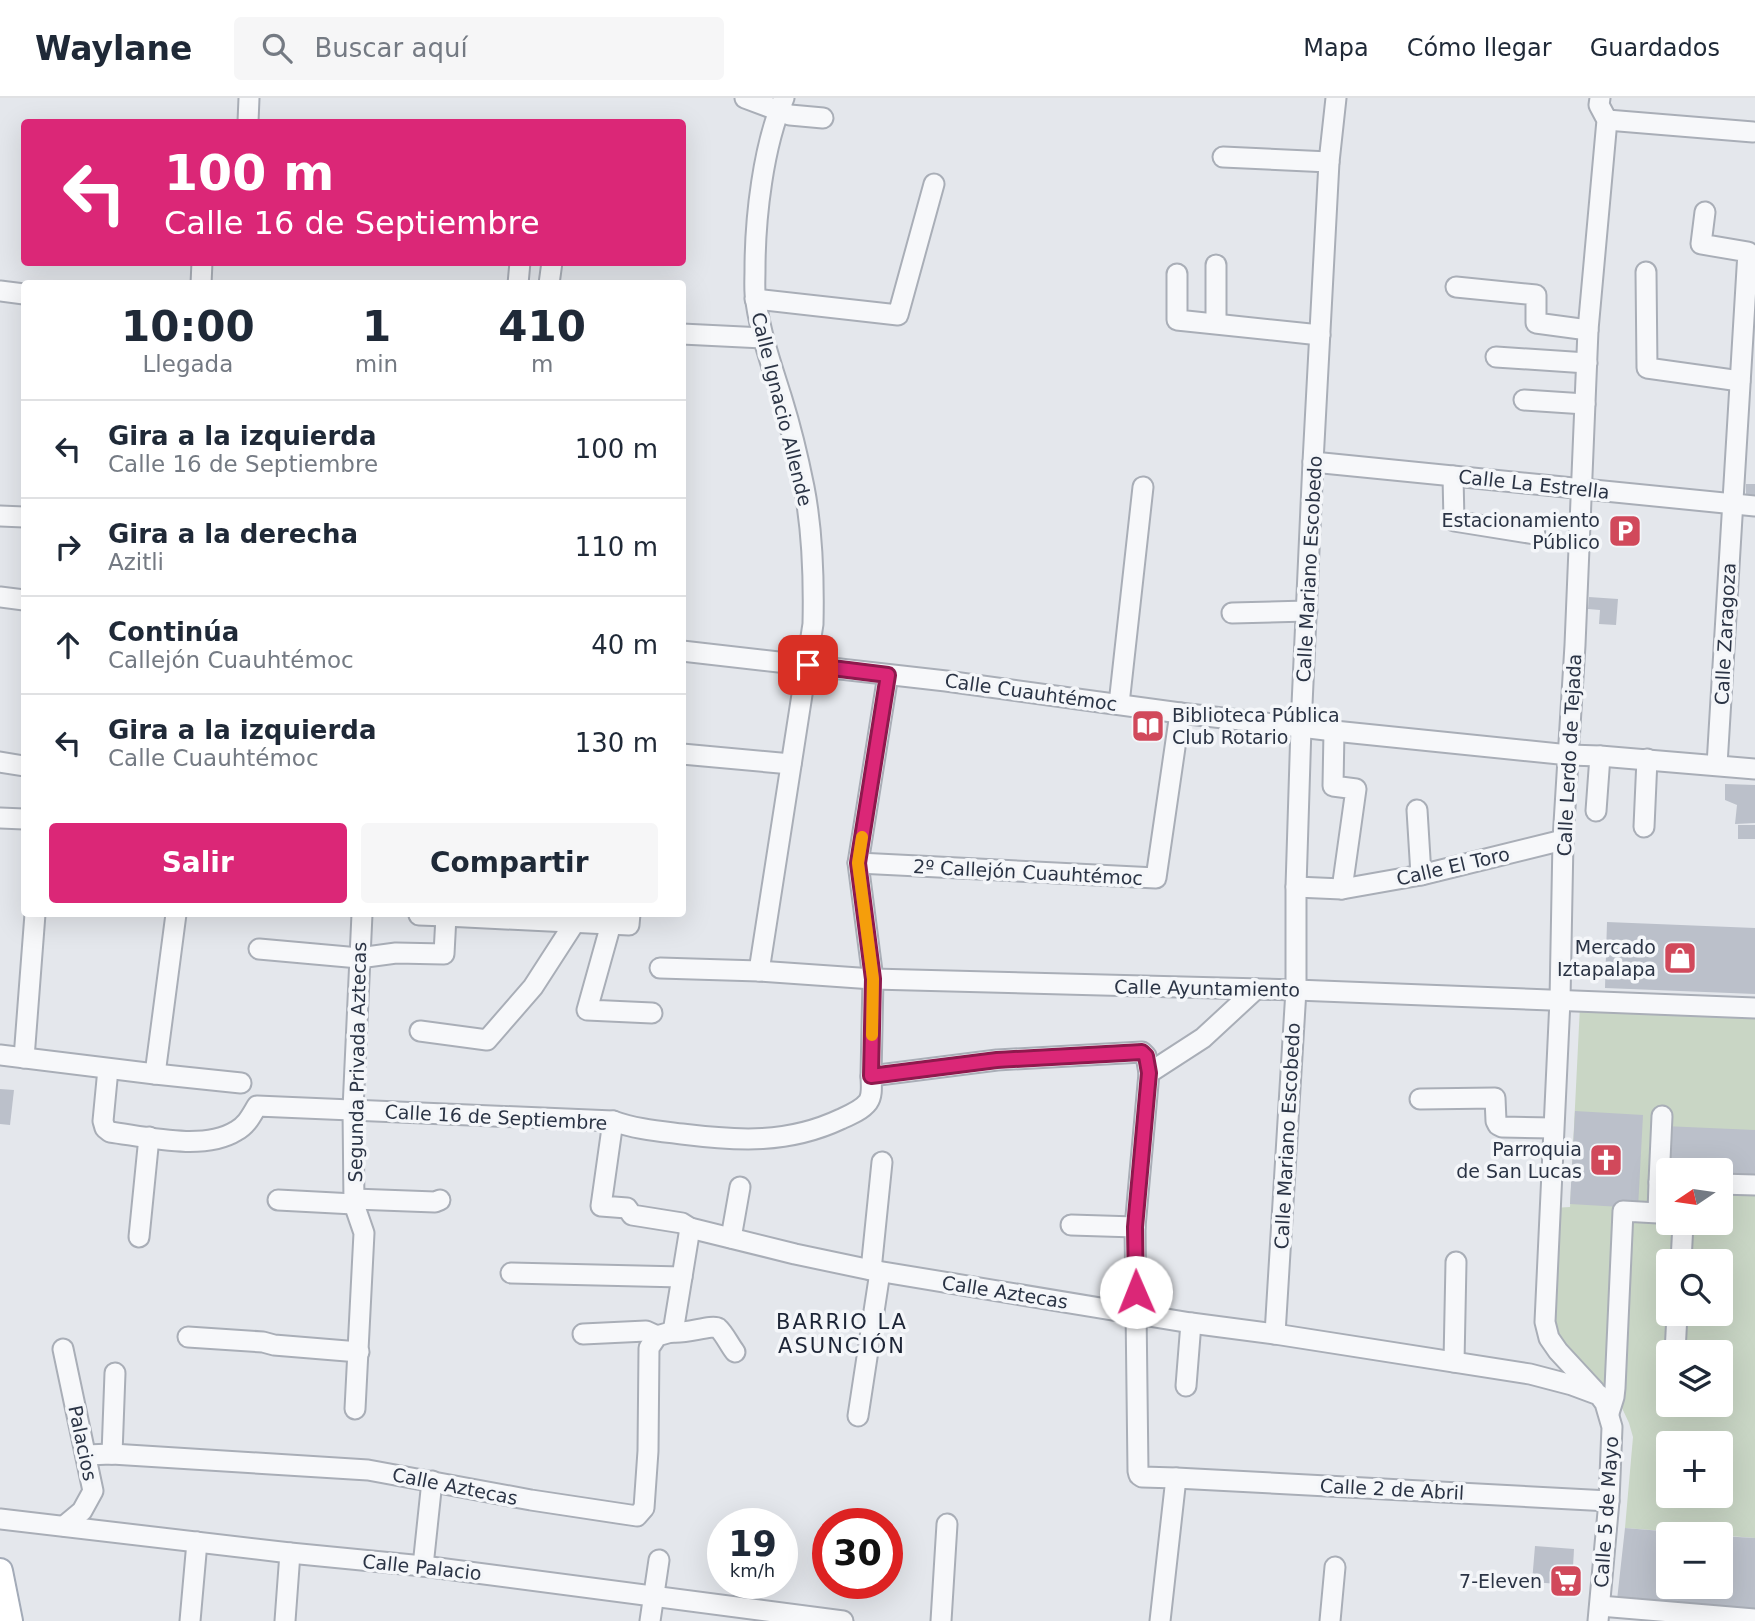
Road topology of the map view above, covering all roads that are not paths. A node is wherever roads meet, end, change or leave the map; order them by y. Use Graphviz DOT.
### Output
graph roads {
  1 [pos="249,98"];
  2 [pos="745,98"];
  3 [pos="1336,98"];
  4 [pos="781,104"];
  5 [pos="1599,105"];
  6 [pos="823,118"];
  7 [pos="248,119"];
  8 [pos="1753,132"];
  9 [pos="1223,157"];
  10 [pos="1329,162"];
  11 [pos="934,184"];
  12 [pos="1705,212"];
  13 [pos="1216,265"];
  14 [pos="1646,272"];
  15 [pos="1177,274"];
  16 [pos="1456,287"];
  17 [pos="0,291"];
  18 [pos="21,294"];
  19 [pos="755,299"];
  20 [pos="1216,323"];
  21 [pos="1588,330"];
  22 [pos="686,334"];
  23 [pos="1320,335"];
  24 [pos="763,338"];
  25 [pos="1496,357"];
  26 [pos="1587,363"];
  27 [pos="1740,381"];
  28 [pos="1524,400"];
  29 [pos="1585,404"];
  30 [pos="1314,462"];
  31 [pos="1453,476"];
  32 [pos="1143,487"];
  33 [pos="1582,489"];
  34 [pos="1732,504"];
  35 [pos="1755,506"];
  36 [pos="0,516"];
  37 [pos="21,517"];
  38 [pos="1535,534"];
  39 [pos="0,597"];
  40 [pos="21,600"];
  41 [pos="1307,611"];
  42 [pos="1232,613"];
  43 [pos="686,651"];
  44 [pos="808,665"];
  45 [pos="888,675"];
  46 [pos="1119,704"];
  47 [pos="1180,713"];
  48 [pos="1301,727"];
  49 [pos="1334,731"];
  50 [pos="686,754"];
  51 [pos="1569,755"];
  52 [pos="1600,755"];
  53 [pos="1647,759"];
  54 [pos="0,762"];
  55 [pos="791,764"];
  56 [pos="1717,765"];
  57 [pos="21,766"];
  58 [pos="1755,769"];
  59 [pos="1417,810"];
  60 [pos="1595,811"];
  61 [pos="0,818"];
  62 [pos="21,819"];
  63 [pos="1644,827"];
  64 [pos="1563,840"];
  65 [pos="858,863"];
  66 [pos="1421,875"];
  67 [pos="1296,887"];
  68 [pos="1342,889"];
  69 [pos="35,917"];
  70 [pos="176,917"];
  71 [pos="362,917"];
  72 [pos="446,917"];
  73 [pos="506,917"];
  74 [pos="630,917"];
  75 [pos="575,922"];
  76 [pos="611,924"];
  77 [pos="259,949"];
  78 [pos="359,958"];
  79 [pos="660,968"];
  80 [pos="759,971"];
  81 [pos="873,979"];
  82 [pos="1256,989"];
  83 [pos="1296,990"];
  84 [pos="1560,1000"];
  85 [pos="1755,1008"];
  86 [pos="652,1013"];
  87 [pos="420,1031"];
  88 [pos="0,1055"];
  89 [pos="24,1058"];
  90 [pos="108,1069"];
  91 [pos="1149,1073"];
  92 [pos="155,1074"];
  93 [pos="871,1076"];
  94 [pos="241,1083"];
  95 [pos="1420,1099"];
  96 [pos="353,1109"];
  97 [pos="1662,1116"];
  98 [pos="612,1121"];
  99 [pos="1553,1128"];
  100 [pos="149,1137"];
  101 [pos="1663,1158"];
  102 [pos="881,1162"];
  103 [pos="1733,1184"];
  104 [pos="1755,1185"];
  105 [pos="740,1186"];
  106 [pos="278,1200"];
  107 [pos="440,1200"];
  108 [pos="354,1201"];
  109 [pos="1656,1213"];
  110 [pos="1071,1225"];
  111 [pos="1135,1227"];
  112 [pos="690,1228"];
  113 [pos="139,1237"];
  114 [pos="731,1238"];
  115 [pos="1456,1262"];
  116 [pos="875,1271"];
  117 [pos="511,1273"];
  118 [pos="682,1277"];
  119 [pos="1137,1314"];
  120 [pos="1192,1323"];
  121 [pos="583,1334"];
  122 [pos="664,1334"];
  123 [pos="1275,1334"];
  124 [pos="188,1337"];
  125 [pos="63,1349"];
  126 [pos="359,1352"];
  127 [pos="735,1352"];
  128 [pos="1454,1362"];
  129 [pos="115,1373"];
  130 [pos="1186,1386"];
  131 [pos="1599,1395"];
  132 [pos="355,1409"];
  133 [pos="1609,1413"];
  134 [pos="858,1416"];
  135 [pos="112,1454"];
  136 [pos="86,1455"];
  137 [pos="1176,1478"];
  138 [pos="432,1481"];
  139 [pos="1609,1501"];
  140 [pos="0,1519"];
  141 [pos="947,1524"];
  142 [pos="64,1526"];
  143 [pos="197,1542"];
  144 [pos="290,1553"];
  145 [pos="659,1560"];
  146 [pos="423,1566"];
  147 [pos="1335,1567"];
  148 [pos="0,1570"];
  149 [pos="653,1595"];
  150 [pos="1637,1609"];
  151 [pos="1599,1614"];
  152 [pos="1755,1619"];
  153 [pos="10,1621"];
  154 [pos="190,1621"];
  155 [pos="285,1621"];
  156 [pos="650,1621"];
  157 [pos="843,1621"];
  158 [pos="941,1621"];
  159 [pos="1160,1621"];
  160 [pos="1330,1621"];
  161 [pos="1619,1621"];
  1 -- 7 [label="street"];
  2 -- 4 [label="street"];
  3 -- 10 [label="street, Calle Mariano Escobedo"];
  4 -- 6 [label="street"];
  4 -- 19 [label="street, Calle Ignacio Allende"];
  5 -- 8 [label="street"];
  5 -- 21 [label="street, Calle Lerdo de Tejada"];
  9 -- 10 [label="street"];
  10 -- 23 [label="street, Calle Mariano Escobedo"];
  11 -- 19 [label="street"];
  12 -- 27 [label="street, Calle Zaragoza"];
  13 -- 20 [label="street"];
  14 -- 27 [label="street"];
  15 -- 20 [label="street"];
  16 -- 21 [label="street"];
  17 -- 18 [label="street"];
  19 -- 24 [label="street, Calle Ignacio Allende"];
  20 -- 23 [label="street"];
  21 -- 26 [label="street, Calle Lerdo de Tejada"];
  22 -- 24 [label="street"];
  23 -- 30 [label="street, Calle Mariano Escobedo"];
  24 -- 44 [label="street, Calle Ignacio Allende"];
  25 -- 26 [label="street"];
  26 -- 29 [label="street, Calle Lerdo de Tejada"];
  27 -- 34 [label="street, Calle Zaragoza"];
  28 -- 29 [label="street"];
  29 -- 33 [label="street, Calle Lerdo de Tejada"];
  30 -- 31 [label="street, Calle La Estrella"];
  30 -- 41 [label="street, Calle Mariano Escobedo"];
  31 -- 33 [label="street, Calle La Estrella"];
  31 -- 38 [label="street"];
  32 -- 46 [label="street"];
  33 -- 34 [label="street, Calle La Estrella"];
  33 -- 51 [label="street, Calle Lerdo de Tejada"];
  34 -- 35 [label="street, Calle La Estrella"];
  34 -- 56 [label="street, Calle Zaragoza"];
  36 -- 37 [label="street"];
  39 -- 40 [label="street"];
  41 -- 42 [label="street"];
  41 -- 48 [label="street, Calle Mariano Escobedo"];
  43 -- 44 [label="street, Calle Cuauhtémoc"];
  44 -- 45 [label="street, Calle Cuauhtémoc"];
  44 -- 55 [label="street, Calle Ignacio Allende"];
  45 -- 46 [label="street, Calle Cuauhtémoc"];
  45 -- 65 [label="street, Calle 16 de Septiembre"];
  46 -- 47 [label="street, Calle Cuauhtémoc"];
  47 -- 48 [label="street, Calle Cuauhtémoc"];
  47 -- 65 [label="street, 2º Callejón Cuauhtémoc"];
  48 -- 49 [label="street, Calle Cuauhtémoc"];
  48 -- 67 [label="street, Calle Mariano Escobedo"];
  49 -- 51 [label="street, Calle Cuauhtémoc"];
  49 -- 68 [label="street"];
  50 -- 55 [label="street"];
  51 -- 52 [label="street, Calle Cuauhtémoc"];
  51 -- 64 [label="street, Calle Lerdo de Tejada"];
  52 -- 53 [label="street, Calle Cuauhtémoc"];
  52 -- 60 [label="street"];
  53 -- 56 [label="street, Calle Cuauhtémoc"];
  53 -- 63 [label="street"];
  54 -- 57 [label="street"];
  55 -- 80 [label="street, Calle Ignacio Allende"];
  56 -- 58 [label="street, Calle Cuauhtémoc"];
  59 -- 66 [label="street"];
  61 -- 62 [label="street"];
  64 -- 66 [label="street, Calle El Toro"];
  64 -- 84 [label="street, Calle Lerdo de Tejada"];
  65 -- 81 [label="street, Calle 16 de Septiembre"];
  66 -- 68 [label="street, Calle El Toro"];
  67 -- 68 [label="street, Calle El Toro"];
  67 -- 83 [label="street, Calle Mariano Escobedo"];
  69 -- 89 [label="street"];
  70 -- 92 [label="street"];
  71 -- 78 [label="street, Segunda Privada Aztecas"];
  72 -- 78 [label="street"];
  73 -- 75 [label="street"];
  74 -- 76 [label="street"];
  75 -- 76 [label="street"];
  75 -- 87 [label="street"];
  76 -- 86 [label="street"];
  77 -- 78 [label="street"];
  78 -- 96 [label="street, Segunda Privada Aztecas"];
  79 -- 80 [label="street, Calle Ayuntamiento"];
  80 -- 81 [label="street, Calle Ayuntamiento"];
  81 -- 82 [label="street, Calle Ayuntamiento"];
  81 -- 93 [label="street, Calle 16 de Septiembre"];
  82 -- 83 [label="street, Calle Ayuntamiento"];
  82 -- 91 [label="street"];
  83 -- 84 [label="street, Calle Ayuntamiento"];
  83 -- 123 [label="street, Calle Mariano Escobedo"];
  84 -- 85 [label="street, Calle Ayuntamiento"];
  84 -- 99 [label="street, Calle Lerdo de Tejada"];
  88 -- 89 [label="street"];
  89 -- 90 [label="street"];
  90 -- 92 [label="street"];
  90 -- 100 [label="street, Calle 16 de Septiembre"];
  91 -- 93 [label="street"];
  91 -- 111 [label="street"];
  92 -- 94 [label="street"];
  93 -- 98 [label="street, Calle 16 de Septiembre"];
  95 -- 99 [label="street"];
  96 -- 98 [label="street, Calle 16 de Septiembre"];
  96 -- 100 [label="street, Calle 16 de Septiembre"];
  96 -- 108 [label="street, Segunda Privada Aztecas"];
  97 -- 101 [label="street"];
  98 -- 112 [label="street, Calle Aztecas"];
  99 -- 131 [label="street, Calle Lerdo de Tejada"];
  100 -- 113 [label="street"];
  102 -- 116 [label="street"];
  103 -- 104 [label="street"];
  105 -- 114 [label="street"];
  106 -- 108 [label="street"];
  107 -- 108 [label="street"];
  108 -- 126 [label="street, Segunda Privada Aztecas"];
  109 -- 133 [label="street"];
  110 -- 111 [label="street"];
  111 -- 119 [label="street"];
  112 -- 114 [label="street, Calle Aztecas"];
  112 -- 118 [label="street, Calle Aztecas"];
  114 -- 116 [label="street, Calle Aztecas"];
  115 -- 128 [label="street"];
  116 -- 119 [label="street, Calle Aztecas"];
  116 -- 134 [label="street"];
  117 -- 118 [label="street"];
  118 -- 122 [label="street, Calle Aztecas"];
  119 -- 120 [label="street, Calle Aztecas"];
  119 -- 137 [label="street"];
  120 -- 123 [label="street, Calle Aztecas"];
  120 -- 130 [label="street"];
  121 -- 122 [label="street"];
  122 -- 127 [label="street"];
  122 -- 138 [label="street, Calle Aztecas"];
  123 -- 128 [label="street, Calle Aztecas"];
  124 -- 126 [label="street"];
  125 -- 136 [label="street, Palacios"];
  126 -- 132 [label="street, Segunda Privada Aztecas"];
  128 -- 131 [label="street, Calle Aztecas"];
  129 -- 135 [label="street"];
  131 -- 133 [label="street, Calle 5 de Mayo"];
  133 -- 139 [label="street, Calle 5 de Mayo"];
  135 -- 136 [label="street, Calle Aztecas"];
  135 -- 138 [label="street, Calle Aztecas"];
  136 -- 142 [label="street, Palacios"];
  137 -- 139 [label="street, Calle 2 de Abril"];
  137 -- 159 [label="street"];
  138 -- 146 [label="street"];
  139 -- 151 [label="street, Calle 5 de Mayo"];
  140 -- 142 [label="street, Calle Palacio"];
  141 -- 158 [label="street"];
  142 -- 143 [label="street, Calle Palacio"];
  143 -- 144 [label="street, Calle Palacio"];
  143 -- 154 [label="street"];
  144 -- 146 [label="street, Calle Palacio"];
  144 -- 155 [label="street"];
  145 -- 149 [label="street"];
  146 -- 149 [label="street, Calle Palacio"];
  147 -- 160 [label="street"];
  148 -- 153 [label="main road"];
  149 -- 156 [label="street"];
  149 -- 157 [label="street, Calle Palacio"];
  150 -- 151 [label="street"];
  150 -- 152 [label="street"];
  150 -- 161 [label="street"];
}
